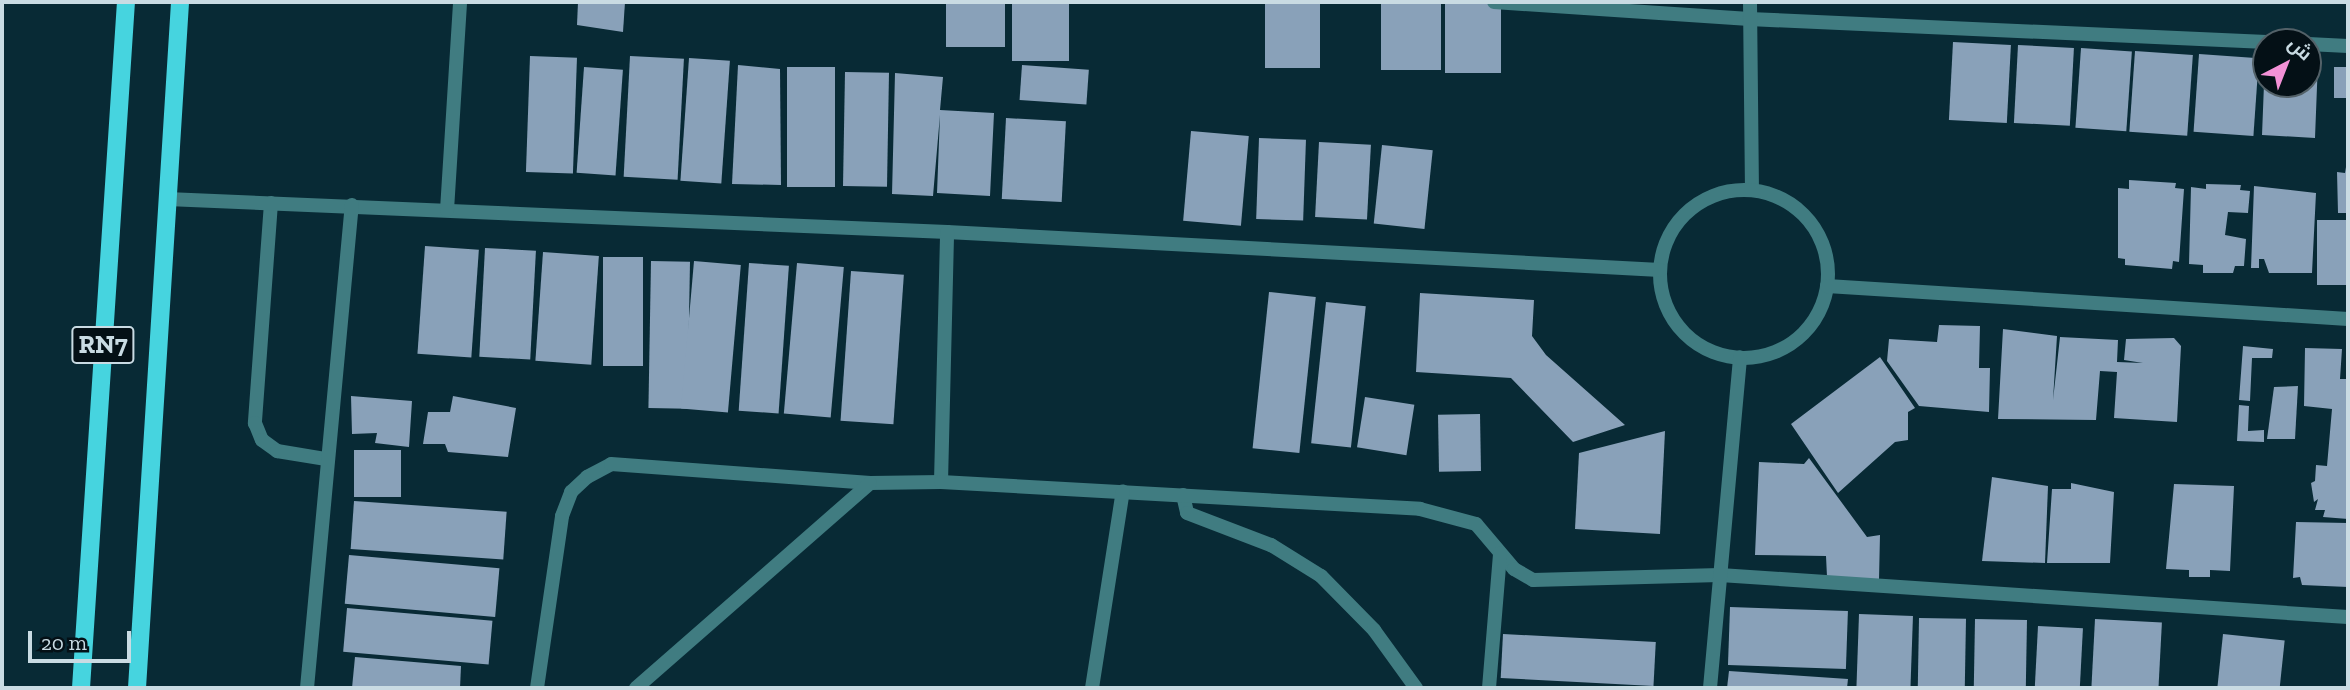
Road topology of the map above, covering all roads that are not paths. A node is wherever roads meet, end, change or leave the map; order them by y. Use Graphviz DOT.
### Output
graph roads {
  1 [pos="125,2"];
  2 [pos="180,2"];
  3 [pos="460,2"];
  4 [pos="1494,2"];
  5 [pos="1749,2"];
  6 [pos="1749,19"];
  7 [pos="2252,42"];
  8 [pos="2322,45"];
  9 [pos="2348,46"];
  10 [pos="1752,190"];
  11 [pos="167,199"];
  12 [pos="271,203"];
  13 [pos="352,205"];
  14 [pos="447,210"];
  15 [pos="947,232"];
  16 [pos="1660,270"];
  17 [pos="1827,286"];
  18 [pos="2348,319"];
  19 [pos="1740,358"];
  20 [pos="326,459"];
  21 [pos="941,482"];
  22 [pos="870,483"];
  23 [pos="1123,491"];
  24 [pos="1183,495"];
  25 [pos="1500,552"];
  26 [pos="1720,575"];
  27 [pos="2348,617"];
  28 [pos="81,688"];
  29 [pos="137,688"];
  30 [pos="307,688"];
  31 [pos="537,688"];
  32 [pos="636,688"];
  33 [pos="1091,688"];
  34 [pos="1416,688"];
  35 [pos="1489,688"];
  36 [pos="1710,688"];
  1 -- 28 [label="main road, RN7"];
  2 -- 11 [label="main road, RN7"];
  3 -- 14 [label="street"];
  4 -- 6 [label="street"];
  5 -- 6 [label="street"];
  6 -- 7 [label="street"];
  6 -- 10 [label="street"];
  8 -- 9 [label="street"];
  10 -- 16 [label="street"];
  10 -- 17 [label="street"];
  11 -- 12 [label="street"];
  11 -- 29 [label="main road, RN7"];
  12 -- 13 [label="street"];
  12 -- 20 [label="street"];
  13 -- 14 [label="street"];
  13 -- 20 [label="street"];
  14 -- 15 [label="street"];
  15 -- 16 [label="street"];
  15 -- 21 [label="street"];
  16 -- 19 [label="street"];
  17 -- 18 [label="street"];
  17 -- 19 [label="street"];
  19 -- 26 [label="street"];
  20 -- 30 [label="street"];
  21 -- 22 [label="street"];
  21 -- 23 [label="street"];
  22 -- 31 [label="street"];
  22 -- 32 [label="street"];
  23 -- 24 [label="street"];
  23 -- 33 [label="street"];
  24 -- 25 [label="street"];
  24 -- 34 [label="street"];
  25 -- 26 [label="street"];
  25 -- 35 [label="street"];
  26 -- 27 [label="street"];
  26 -- 36 [label="street"];
}
